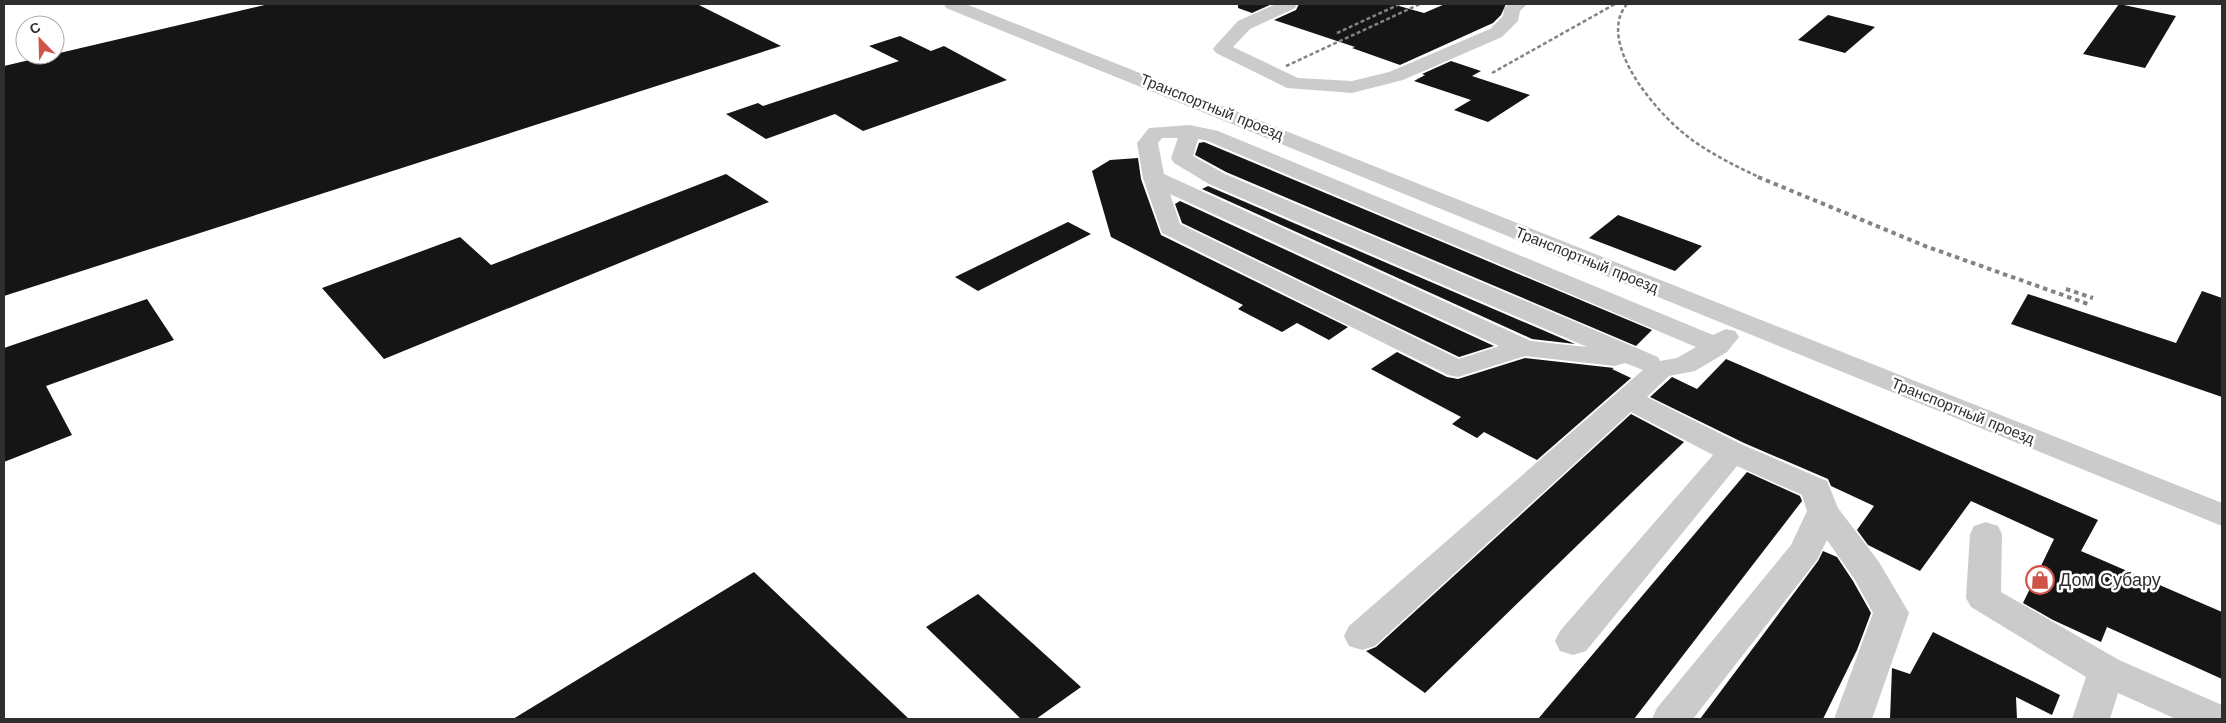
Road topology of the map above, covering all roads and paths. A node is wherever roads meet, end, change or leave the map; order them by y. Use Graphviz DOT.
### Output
graph roads {
  1 [pos="952,4"];
  2 [pos="1289,4"];
  3 [pos="1519,4"];
  4 [pos="1190,131"];
  5 [pos="1154,178"];
  6 [pos="1747,324"];
  7 [pos="1716,346"];
  8 [pos="1525,348"];
  9 [pos="1654,366"];
  10 [pos="1628,400"];
  11 [pos="1732,452"];
  12 [pos="1822,512"];
  13 [pos="2222,515"];
  14 [pos="1986,534"];
  15 [pos="1362,636"];
  16 [pos="1573,641"];
  17 [pos="2106,671"];
  18 [pos="1671,719"];
  19 [pos="1853,719"];
  20 [pos="2091,719"];
  21 [pos="2214,719"];
  1 -- 6 [label="street, Транспортный проезд"];
  2 -- 3 [label="street"];
  4 -- 5 [label="street"];
  4 -- 7 [label="street"];
  4 -- 9 [label="street"];
  5 -- 8 [label="street"];
  5 -- 8 [label="street"];
  6 -- 7 [label="street"];
  6 -- 13 [label="street, Транспортный проезд"];
  7 -- 9 [label="street"];
  8 -- 9 [label="street"];
  9 -- 10 [label="street"];
  10 -- 11 [label="street"];
  10 -- 15 [label="street"];
  11 -- 12 [label="street"];
  11 -- 16 [label="street"];
  12 -- 18 [label="street"];
  12 -- 19 [label="street"];
  14 -- 17 [label="street"];
  17 -- 20 [label="street"];
  17 -- 21 [label="street"];
}
